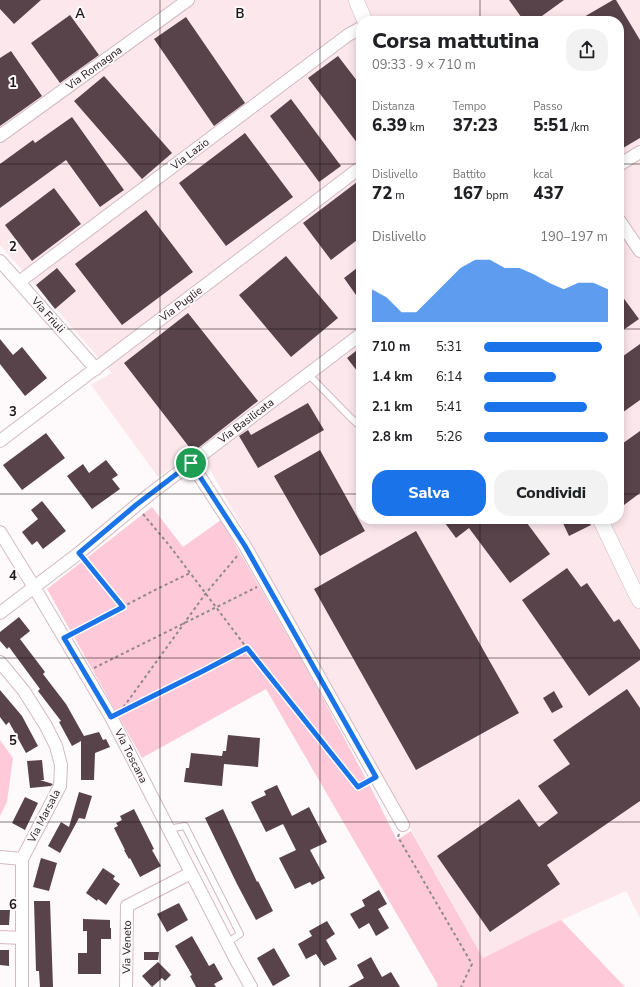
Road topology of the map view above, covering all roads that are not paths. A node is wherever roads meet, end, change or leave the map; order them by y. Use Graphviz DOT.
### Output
graph roads {
  1 [pos="188,0"];
  2 [pos="356,0"];
  3 [pos="363,16"];
  4 [pos="356,31"];
  5 [pos="0,136"];
  6 [pos="640,152"];
  7 [pos="624,162"];
  8 [pos="356,171"];
  9 [pos="624,227"];
  10 [pos="640,251"];
  11 [pos="0,261"];
  12 [pos="19,282"];
  13 [pos="356,338"];
  14 [pos="96,369"];
  15 [pos="308,374"];
  16 [pos="356,422"];
  17 [pos="0,441"];
  18 [pos="191,463"];
  19 [pos="602,524"];
  20 [pos="0,532"];
  21 [pos="34,587"];
  22 [pos="640,601"];
  23 [pos="0,613"];
  24 [pos="0,662"];
  25 [pos="403,825"];
  26 [pos="168,829"];
  27 [pos="0,857"];
  28 [pos="22,859"];
  29 [pos="191,873"];
  30 [pos="0,937"];
  31 [pos="22,938"];
  32 [pos="227,942"];
  33 [pos="22,987"];
  34 [pos="126,987"];
  35 [pos="251,987"];
  1 -- 5 [label="street, Via Romagna"];
  2 -- 3 [label="street"];
  4 -- 12 [label="street, Via Lazio"];
  6 -- 7 [label="street"];
  8 -- 14 [label="street, Via Puglie"];
  9 -- 10 [label="street"];
  11 -- 12 [label="street, Via Friuli"];
  12 -- 14 [label="street, Via Friuli"];
  13 -- 15 [label="street, Via Basilicata"];
  14 -- 17 [label="street, Via Puglie"];
  15 -- 16 [label="lane"];
  15 -- 18 [label="street, Via Basilicata"];
  18 -- 21 [label="street, Via Basilicata"];
  18 -- 25 [label="street"];
  19 -- 22 [label="street"];
  20 -- 21 [label="street, Via Toscana"];
  21 -- 23 [label="street, Via Basilicata"];
  21 -- 26 [label="street, Via Toscana"];
  24 -- 28 [label="street, Via Marsala"];
  26 -- 29 [label="street, Via Toscana"];
  26 -- 32 [label="lane"];
  27 -- 28 [label="street"];
  28 -- 31 [label="street, Via Marsala"];
  29 -- 32 [label="street, Via Toscana"];
  29 -- 34 [label="street, Via Veneto"];
  30 -- 31 [label="street"];
  31 -- 33 [label="street, Via Marsala"];
  32 -- 35 [label="street, Via Toscana"];
}
